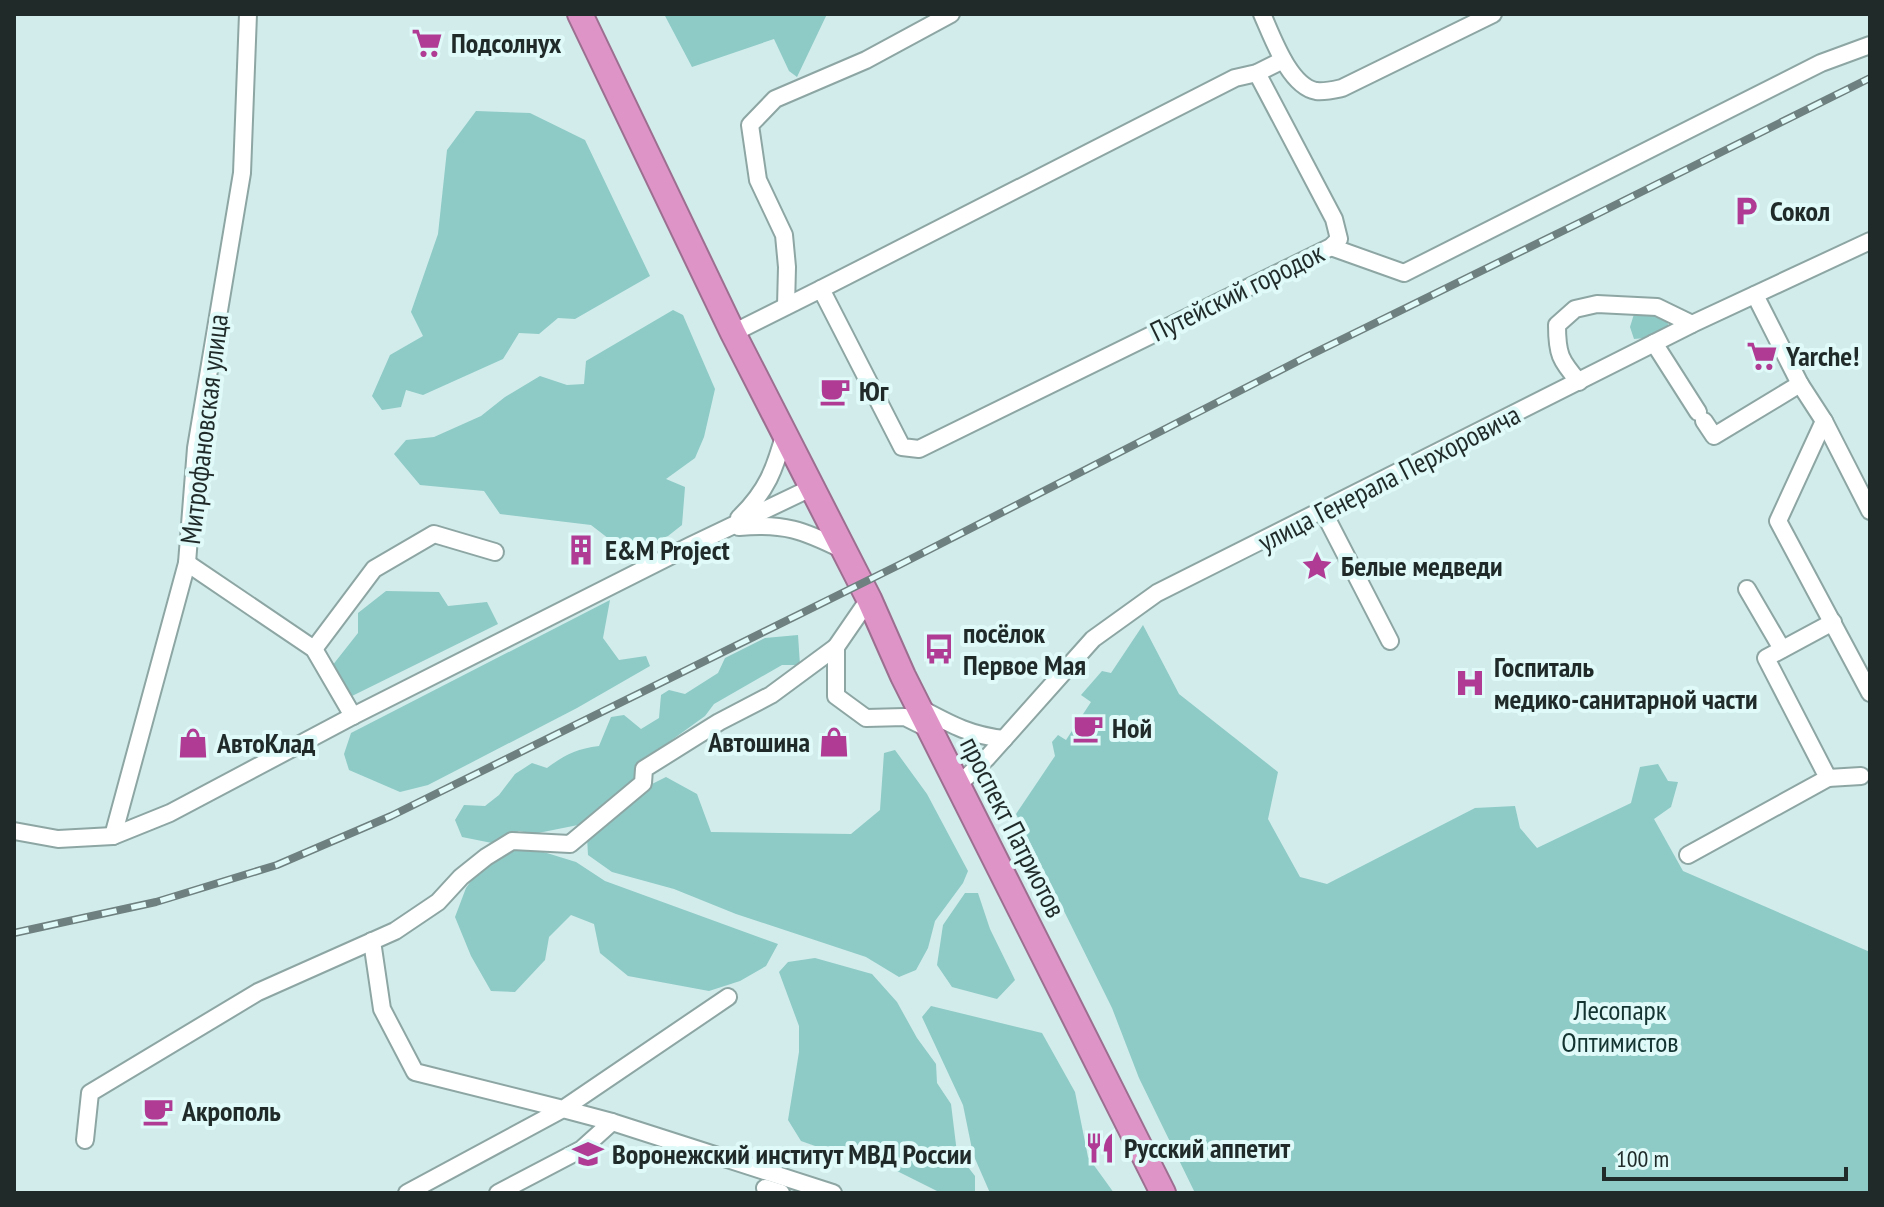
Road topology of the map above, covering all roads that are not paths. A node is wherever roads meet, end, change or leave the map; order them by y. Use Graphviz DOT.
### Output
graph roads {
  1 [pos="248,14"];
  2 [pos="580,14"];
  3 [pos="951,14"];
  4 [pos="1262,14"];
  5 [pos="1493,14"];
  6 [pos="1870,45"];
  7 [pos="1283,60"];
  8 [pos="1257,73"];
  9 [pos="1870,241"];
  10 [pos="1331,247"];
  11 [pos="821,289"];
  12 [pos="1755,295"];
  13 [pos="786,306"];
  14 [pos="1692,324"];
  15 [pos="733,333"];
  16 [pos="1654,343"];
  17 [pos="1579,382"];
  18 [pos="1800,384"];
  19 [pos="1824,421"];
  20 [pos="785,432"];
  21 [pos="813,487"];
  22 [pos="1323,511"];
  23 [pos="1870,511"];
  24 [pos="729,528"];
  25 [pos="845,551"];
  26 [pos="495,552"];
  27 [pos="187,563"];
  28 [pos="1747,589"];
  29 [pos="869,599"];
  30 [pos="1833,622"];
  31 [pos="1390,641"];
  32 [pos="836,647"];
  33 [pos="314,649"];
  34 [pos="1782,649"];
  35 [pos="1869,690"];
  36 [pos="353,716"];
  37 [pos="925,718"];
  38 [pos="1004,739"];
  39 [pos="1867,773"];
  40 [pos="1828,778"];
  41 [pos="958,785"];
  42 [pos="14,831"];
  43 [pos="113,836"];
  44 [pos="1688,855"];
  45 [pos="372,941"];
  46 [pos="728,997"];
  47 [pos="563,1109"];
  48 [pos="612,1122"];
  49 [pos="85,1140"];
  50 [pos="407,1193"];
  51 [pos="498,1193"];
  52 [pos="833,1193"];
  53 [pos="1163,1193"];
  1 -- 27 [label="street, Митрофановская улица"];
  2 -- 15 [label="highway, проспект Патриотов"];
  3 -- 13 [label="street"];
  4 -- 7 [label="street"];
  5 -- 7 [label="street"];
  6 -- 10 [label="street"];
  7 -- 8 [label="street"];
  8 -- 10 [label="street, Путейский городок"];
  8 -- 11 [label="street"];
  9 -- 12 [label="street, улица Генерала Перхоровича"];
  10 -- 11 [label="street, Путейский городок"];
  11 -- 13 [label="street"];
  12 -- 14 [label="street, улица Генерала Перхоровича"];
  12 -- 18 [label="street"];
  13 -- 15 [label="street"];
  14 -- 16 [label="street, улица Генерала Перхоровича"];
  14 -- 17 [label="street"];
  15 -- 20 [label="highway, проспект Патриотов"];
  16 -- 17 [label="street, улица Генерала Перхоровича"];
  16 -- 18 [label="street"];
  17 -- 22 [label="street, улица Генерала Перхоровича"];
  18 -- 19 [label="street"];
  19 -- 23 [label="street"];
  19 -- 30 [label="street"];
  20 -- 21 [label="highway, проспект Патриотов"];
  20 -- 24 [label="street"];
  21 -- 24 [label="street"];
  21 -- 25 [label="highway, проспект Патриотов"];
  22 -- 31 [label="street"];
  22 -- 38 [label="street, улица Генерала Перхоровича"];
  24 -- 25 [label="street"];
  24 -- 36 [label="street"];
  25 -- 29 [label="highway, проспект Патриотов"];
  26 -- 33 [label="street"];
  27 -- 33 [label="street"];
  27 -- 43 [label="street, Митрофановская улица"];
  28 -- 34 [label="street"];
  29 -- 32 [label="street"];
  29 -- 37 [label="highway, проспект Патриотов"];
  30 -- 34 [label="street"];
  30 -- 35 [label="street"];
  32 -- 37 [label="street"];
  32 -- 45 [label="street"];
  33 -- 36 [label="street"];
  34 -- 40 [label="street"];
  36 -- 43 [label="street"];
  37 -- 38 [label="street"];
  37 -- 41 [label="highway, проспект Патриотов"];
  38 -- 41 [label="street, улица Генерала Перхоровича"];
  39 -- 40 [label="street"];
  40 -- 44 [label="street"];
  41 -- 53 [label="highway, проспект Патриотов"];
  42 -- 43 [label="street"];
  45 -- 47 [label="street"];
  45 -- 49 [label="street"];
  46 -- 47 [label="street"];
  47 -- 48 [label="street"];
  47 -- 50 [label="street"];
  48 -- 51 [label="street"];
  48 -- 52 [label="street"];
}
